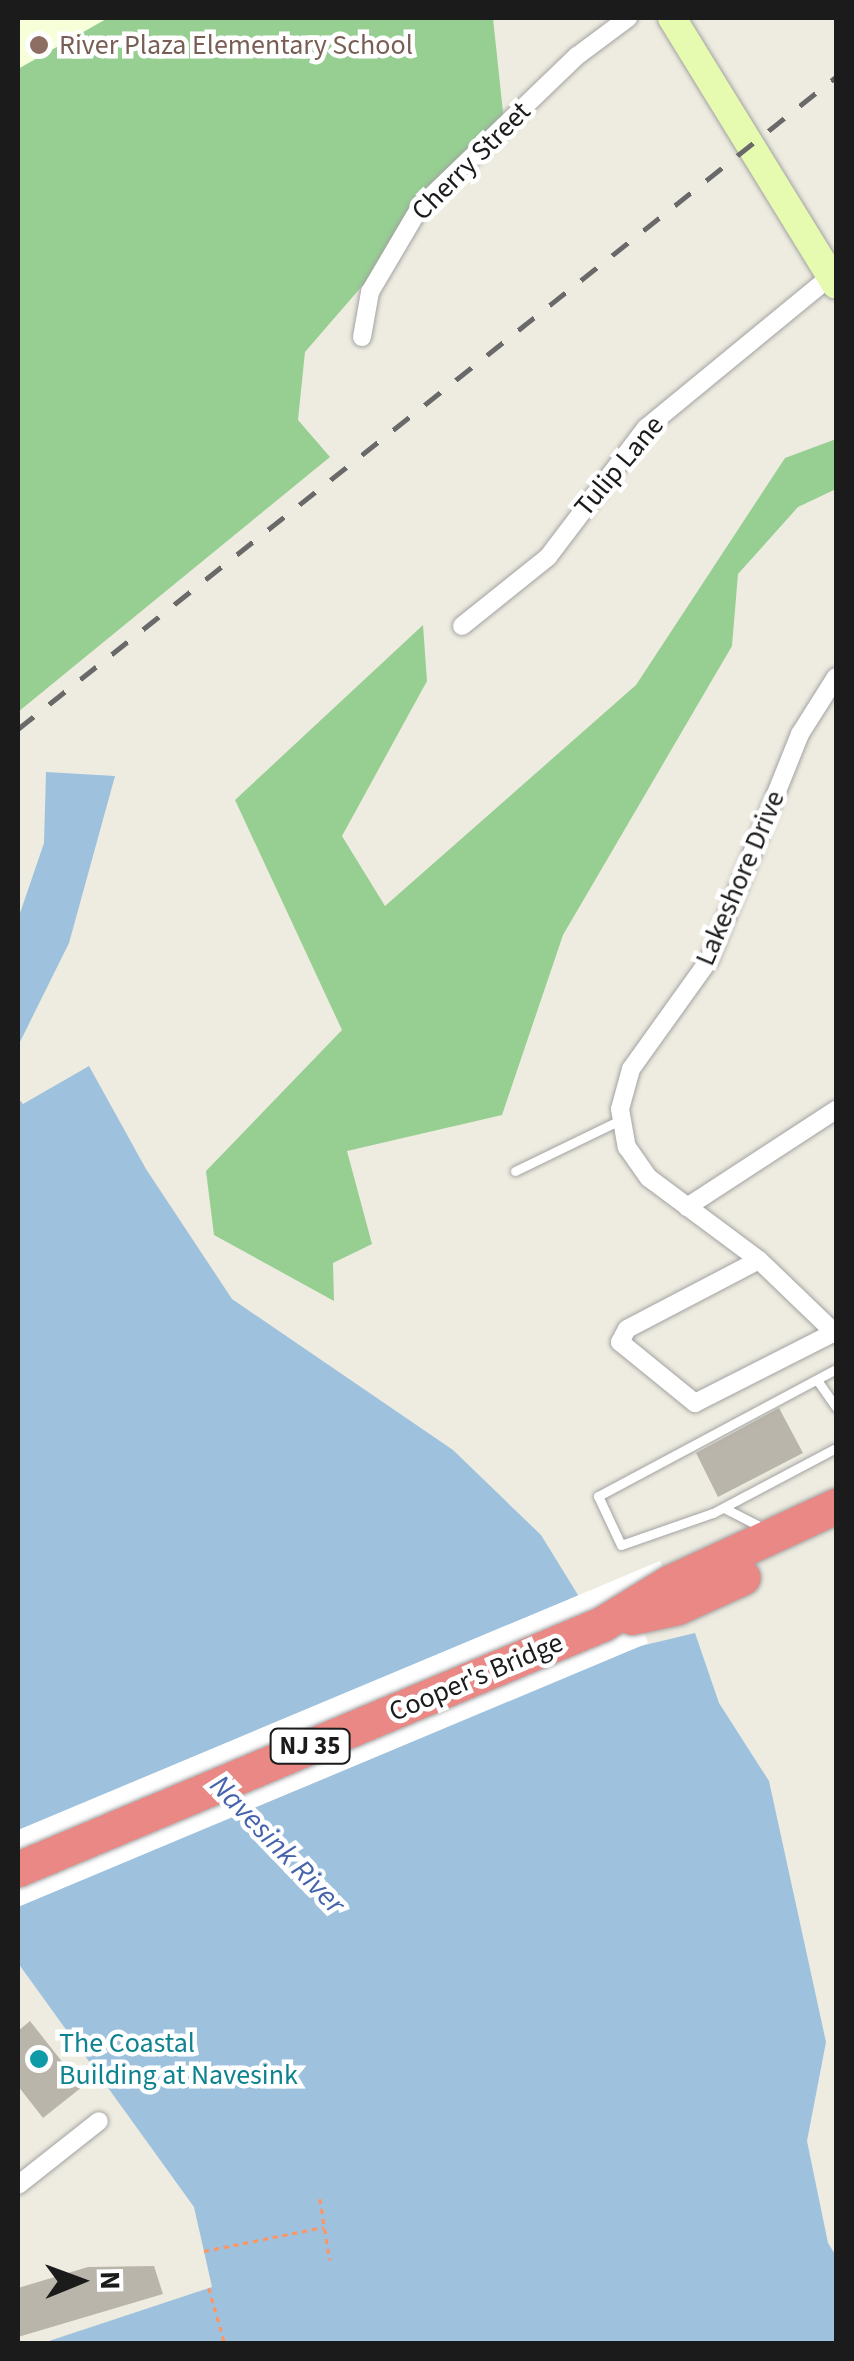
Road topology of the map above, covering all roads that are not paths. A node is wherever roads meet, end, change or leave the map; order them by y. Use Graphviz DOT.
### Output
graph roads {
  1 [pos="628,18"];
  2 [pos="672,18"];
  3 [pos="834,280"];
  4 [pos="362,336"];
  5 [pos="462,626"];
  6 [pos="836,677"];
  7 [pos="836,1110"];
  8 [pos="620,1120"];
  9 [pos="516,1171"];
  10 [pos="686,1206"];
  11 [pos="759,1260"];
  12 [pos="836,1333"];
  13 [pos="836,1369"];
  14 [pos="817,1380"];
  15 [pos="836,1406"];
  16 [pos="836,1448"];
  17 [pos="836,1506"];
  18 [pos="724,1508"];
  19 [pos="836,1531"];
  20 [pos="779,1536"];
  21 [pos="602,1624"];
  22 [pos="18,1869"];
  23 [pos="99,2121"];
  24 [pos="20,2177"];
  1 -- 4 [label="street, Cherry Street"];
  2 -- 3 [label="main road"];
  3 -- 5 [label="street, Tulip Lane"];
  6 -- 8 [label="street, Lakeshore Drive"];
  7 -- 10 [label="street"];
  8 -- 9 [label="lane"];
  8 -- 10 [label="street"];
  10 -- 11 [label="street"];
  11 -- 12 [label="street"];
  11 -- 12 [label="street"];
  13 -- 14 [label="lane"];
  14 -- 15 [label="lane"];
  14 -- 18 [label="lane"];
  16 -- 18 [label="lane"];
  17 -- 20 [label="highway, NJ 35"];
  18 -- 20 [label="lane"];
  19 -- 21 [label="highway, NJ 35"];
  20 -- 21 [label="highway, NJ 35"];
  21 -- 22 [label="highway, Cooper's Bridge / NJ 35"];
  23 -- 24 [label="street"];
}
